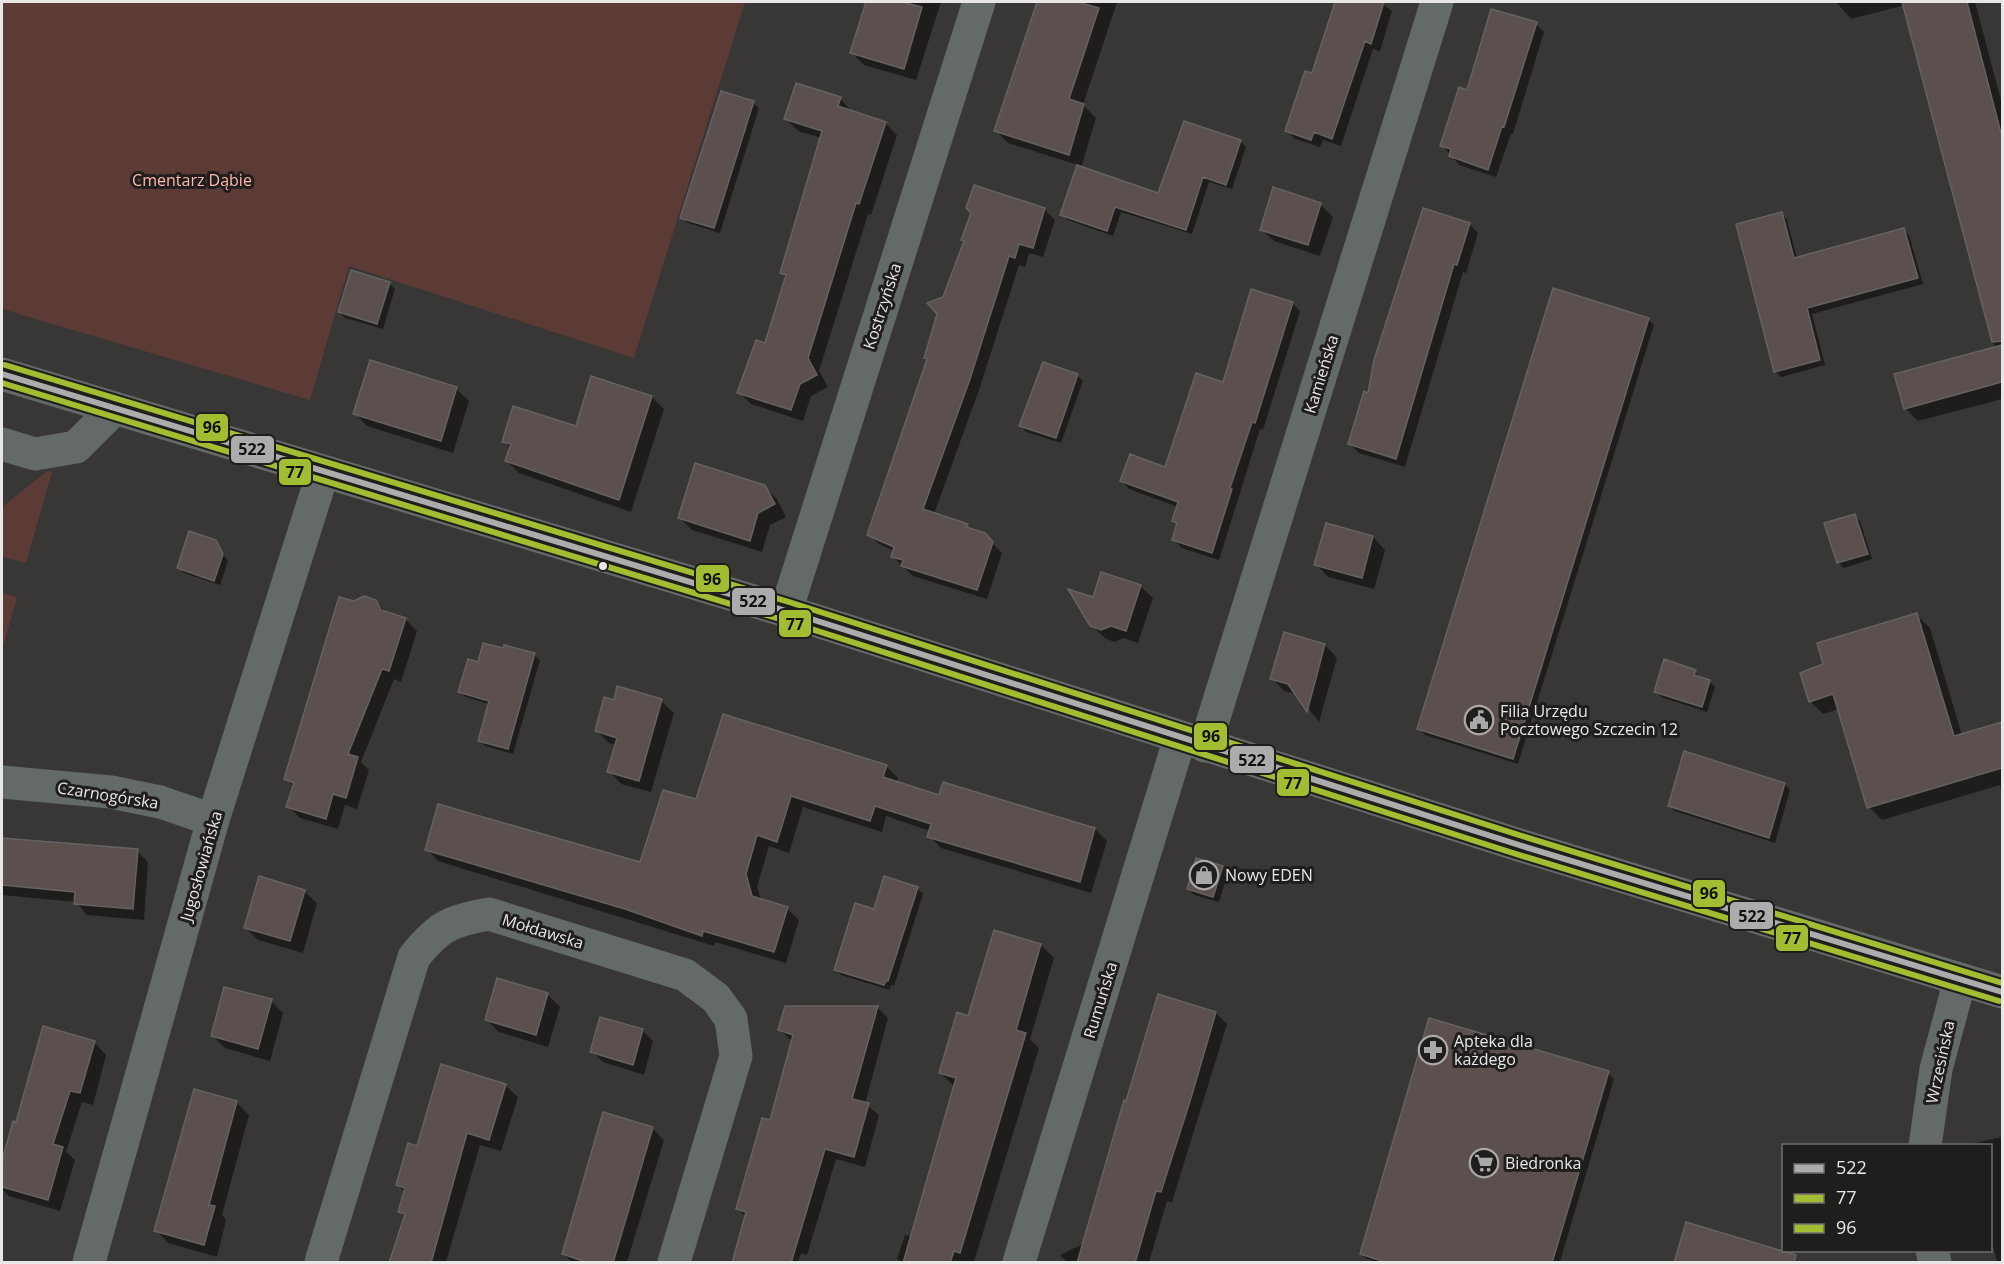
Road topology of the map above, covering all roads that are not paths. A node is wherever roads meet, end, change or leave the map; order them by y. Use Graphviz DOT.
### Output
graph roads {
  1 [pos="979,2"];
  2 [pos="1437,2"];
  3 [pos="2,374"];
  4 [pos="115,408"];
  5 [pos="2,444"];
  6 [pos="323,472"];
  7 [pos="786,611"];
  8 [pos="1193,742"];
  9 [pos="2,782"];
  10 [pos="213,820"];
  11 [pos="1960,980"];
  12 [pos="2002,992"];
  13 [pos="1925,1144"];
  14 [pos="89,1263"];
  15 [pos="321,1263"];
  16 [pos="674,1263"];
  17 [pos="1019,1263"];
  1 -- 7 [label="street, Kostrzyńska"];
  2 -- 8 [label="street, Kamieńska"];
  3 -- 4 [label="street"];
  4 -- 5 [label="street"];
  4 -- 6 [label="street"];
  6 -- 7 [label="street"];
  6 -- 10 [label="street, Jugosłowiańska"];
  7 -- 8 [label="street"];
  8 -- 11 [label="street"];
  8 -- 17 [label="street, Rumuńska"];
  9 -- 10 [label="street, Czarnogórska"];
  10 -- 14 [label="street, Jugosłowiańska"];
  11 -- 12 [label="street"];
  11 -- 13 [label="street, Wrzesińska"];
  15 -- 16 [label="street, Mołdawska"];
}
